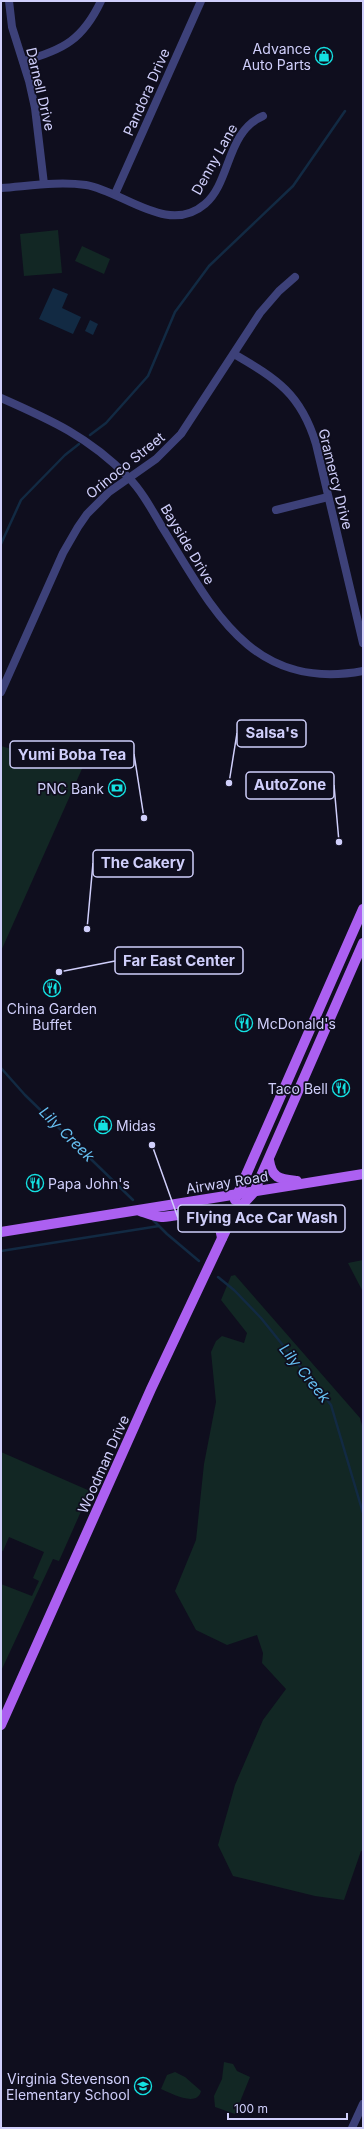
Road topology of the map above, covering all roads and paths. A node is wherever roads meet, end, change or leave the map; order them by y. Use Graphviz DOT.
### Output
graph roads {
  1 [pos="9,1"];
  2 [pos="102,1"];
  3 [pos="202,1"];
  4 [pos="23,61"];
  5 [pos="263,116"];
  6 [pos="44,184"];
  7 [pos="1,188"];
  8 [pos="115,194"];
  9 [pos="295,277"];
  10 [pos="234,354"];
  11 [pos="1,398"];
  12 [pos="129,477"];
  13 [pos="328,497"];
  14 [pos="276,510"];
  15 [pos="363,643"];
  16 [pos="363,670"];
  17 [pos="1,692"];
  18 [pos="363,909"];
  19 [pos="363,944"];
  20 [pos="280,1098"];
  21 [pos="269,1160"];
  22 [pos="363,1174"];
  23 [pos="309,1183"];
  24 [pos="250,1192"];
  25 [pos="235,1195"];
  26 [pos="138,1210"];
  27 [pos="233,1215"];
  28 [pos="1,1232"];
  29 [pos="222,1238"];
  30 [pos="1,1725"];
  31 [pos="363,2104"];
  32 [pos="352,2128"];
  1 -- 4 [label="street, Darnell Drive"];
  2 -- 4 [label="street"];
  3 -- 8 [label="street, Pandora Drive"];
  4 -- 6 [label="street, Darnell Drive"];
  5 -- 8 [label="street, Denny Lane"];
  6 -- 7 [label="street, Denny Lane"];
  6 -- 8 [label="street, Denny Lane"];
  9 -- 10 [label="street, Orinoco Street"];
  10 -- 12 [label="street, Orinoco Street"];
  10 -- 13 [label="street, Gramercy Drive"];
  11 -- 12 [label="street, Bayside Drive"];
  12 -- 16 [label="street, Bayside Drive"];
  12 -- 17 [label="street, Orinoco Street"];
  13 -- 14 [label="street"];
  13 -- 15 [label="street, Gramercy Drive"];
  18 -- 20 [label="main road"];
  19 -- 21 [label="main road"];
  20 -- 24 [label="main road"];
  20 -- 25 [label="main road"];
  21 -- 23 [label="main road"];
  21 -- 24 [label="main road"];
  22 -- 23 [label="main road, Airway Road"];
  23 -- 24 [label="main road, Airway Road"];
  24 -- 25 [label="main road, Airway Road"];
  24 -- 27 [label="main road"];
  25 -- 26 [label="main road, Airway Road"];
  25 -- 27 [label="main road"];
  26 -- 28 [label="main road, Airway Road"];
  26 -- 29 [label="main road"];
  27 -- 29 [label="main road, Woodman Drive"];
  29 -- 30 [label="main road, Woodman Drive"];
  31 -- 32 [label="street"];
}
